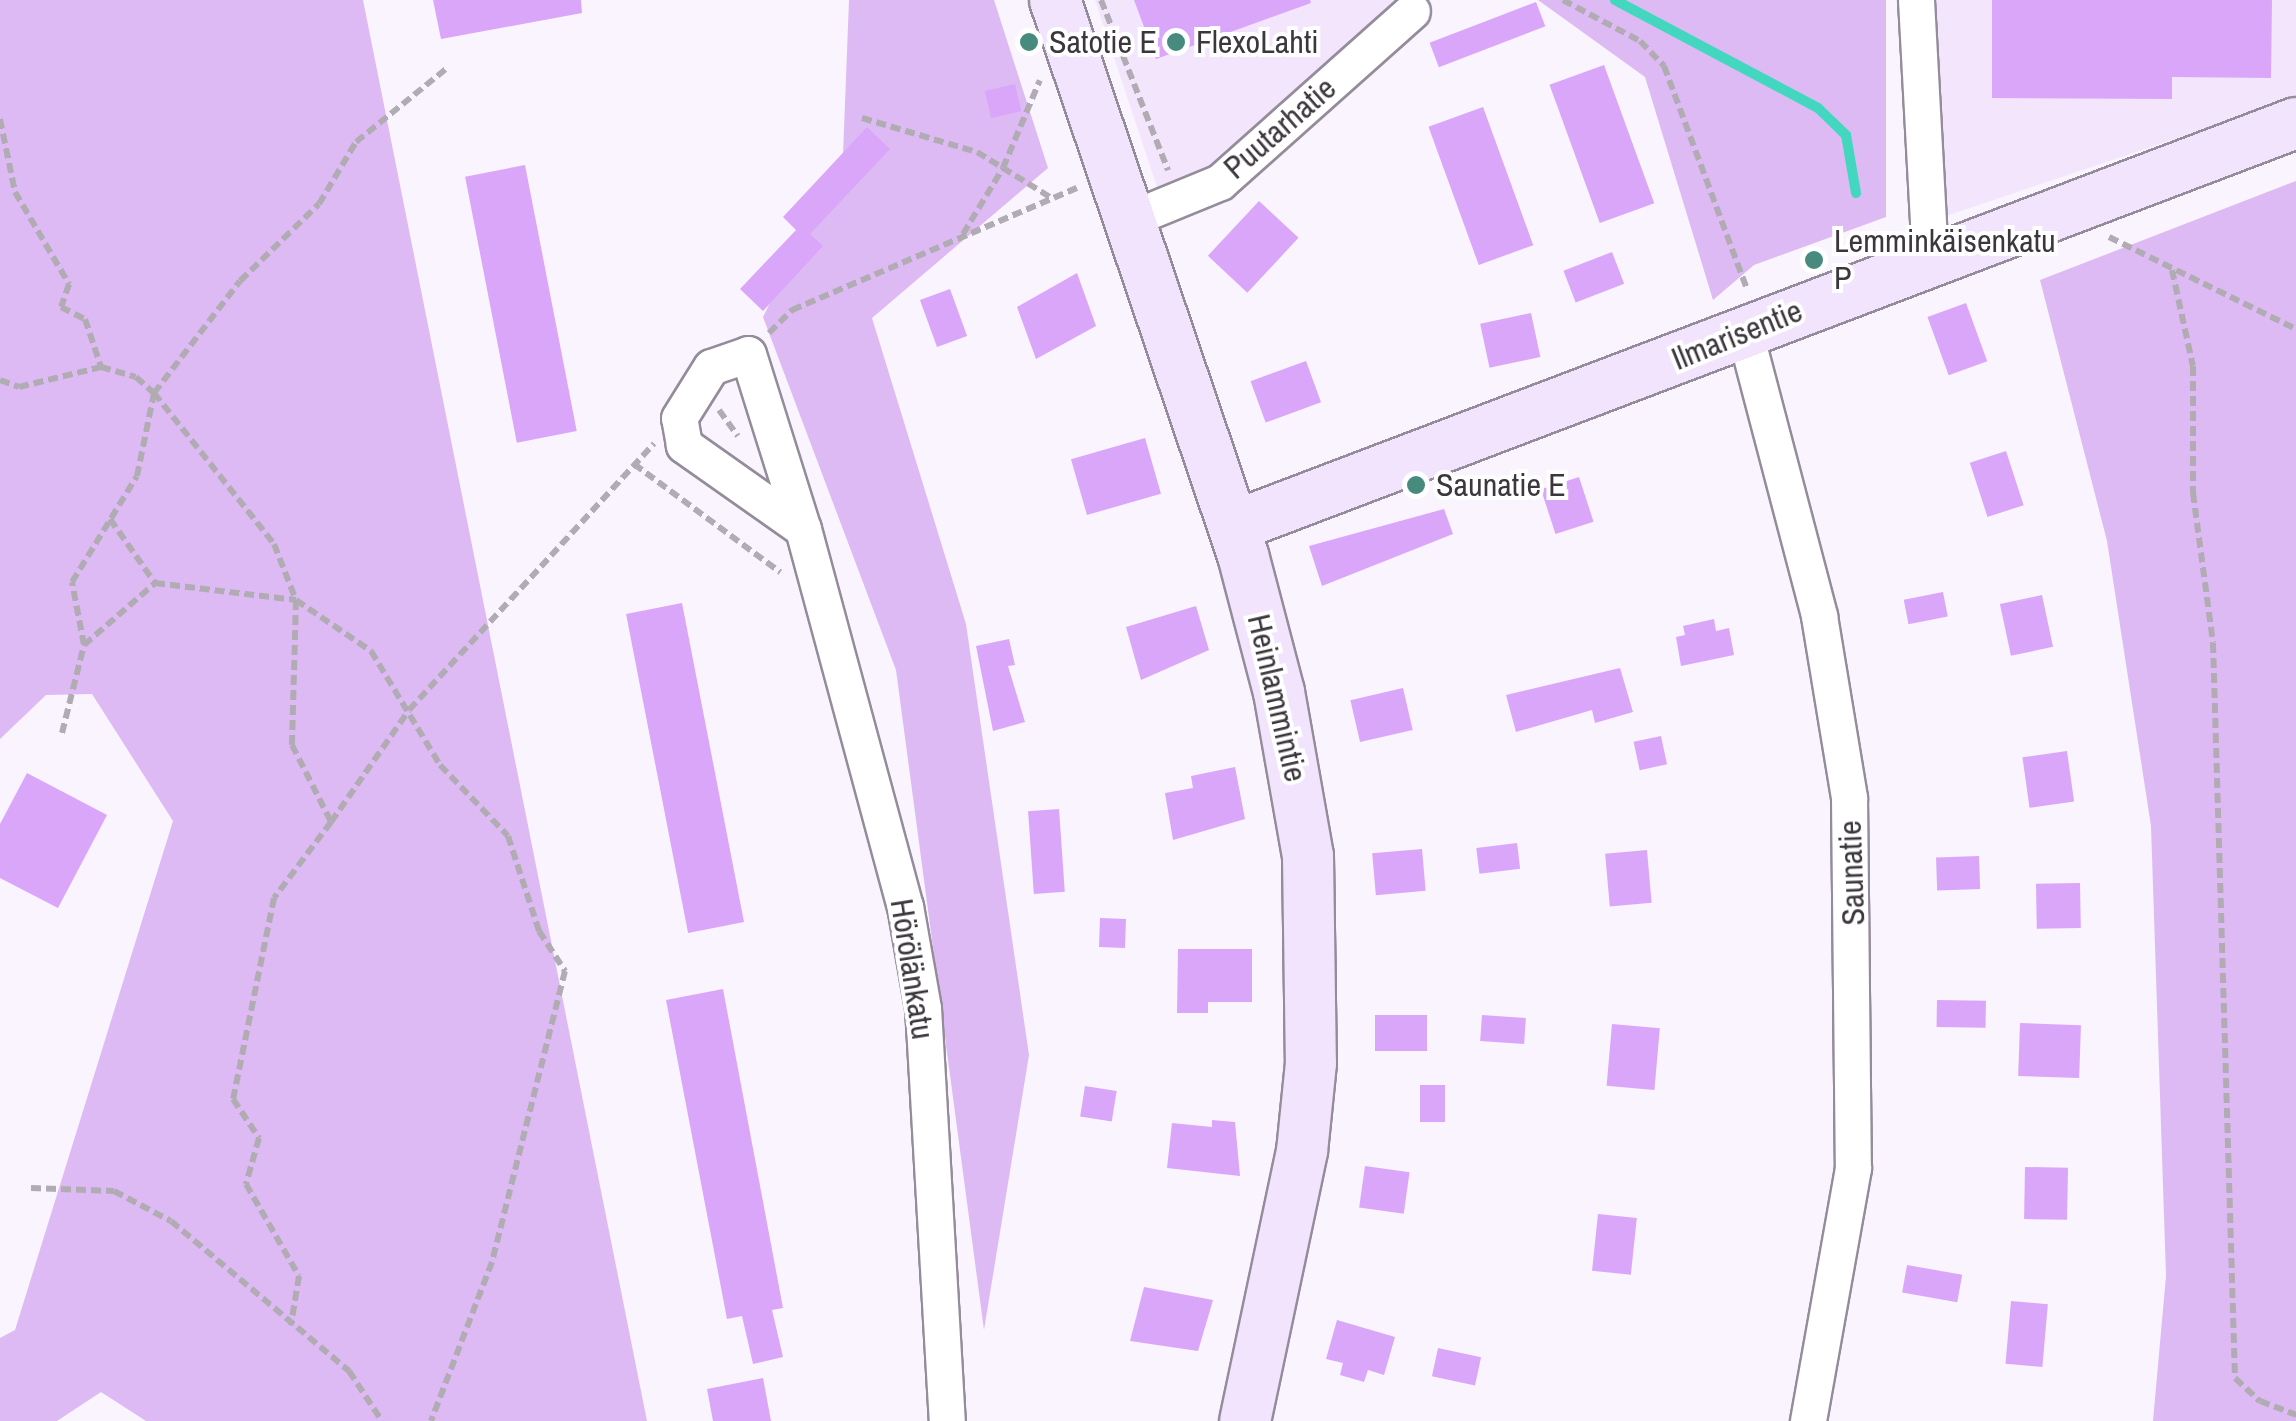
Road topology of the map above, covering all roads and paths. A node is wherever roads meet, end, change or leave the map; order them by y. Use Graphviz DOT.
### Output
graph roads {
  1 [pos="1055,0"];
  2 [pos="1563,0"];
  3 [pos="1916,0"];
  4 [pos="1412,11"];
  5 [pos="447,68"];
  6 [pos="1050,86"];
  7 [pos="862,118"];
  8 [pos="0,119"];
  9 [pos="2296,123"];
  10 [pos="1003,168"];
  11 [pos="1054,200"];
  12 [pos="1112,210"];
  13 [pos="2094,229"];
  14 [pos="962,236"];
  15 [pos="1930,260"];
  16 [pos="2172,270"];
  17 [pos="1744,312"];
  18 [pos="2296,330"];
  19 [pos="748,354"];
  20 [pos="101,367"];
  21 [pos="0,380"];
  22 [pos="700,384"];
  23 [pos="154,393"];
  24 [pos="679,418"];
  25 [pos="744,444"];
  26 [pos="634,464"];
  27 [pos="110,519"];
  28 [pos="1235,526"];
  29 [pos="803,529"];
  30 [pos="155,583"];
  31 [pos="797,584"];
  32 [pos="296,600"];
  33 [pos="84,646"];
  34 [pos="409,710"];
  35 [pos="62,733"];
  36 [pos="330,822"];
  37 [pos="30,1188"];
  38 [pos="292,1325"];
  39 [pos="2296,1415"];
  40 [pos="382,1421"];
  41 [pos="431,1421"];
  42 [pos="947,1421"];
  43 [pos="1245,1421"];
  44 [pos="1808,1421"];
  1 -- 12 [label="street, Heinlammintie"];
  2 -- 17 [label="path"];
  3 -- 15 [label="street"];
  4 -- 12 [label="street, Puutarhatie"];
  5 -- 23 [label="path"];
  6 -- 10 [label="path"];
  7 -- 10 [label="path"];
  8 -- 20 [label="path"];
  9 -- 15 [label="street, Ilmarisentie"];
  10 -- 11 [label="path"];
  10 -- 14 [label="path"];
  11 -- 12 [label="path"];
  11 -- 14 [label="path"];
  12 -- 28 [label="street, Heinlammintie"];
  13 -- 16 [label="path"];
  14 -- 19 [label="path"];
  15 -- 17 [label="street, Ilmarisentie"];
  16 -- 18 [label="path"];
  16 -- 39 [label="path"];
  17 -- 28 [label="street, Ilmarisentie"];
  17 -- 44 [label="street, Saunatie"];
  19 -- 22 [label="street"];
  19 -- 29 [label="street, Hörölänkatu"];
  20 -- 21 [label="path"];
  20 -- 23 [label="path"];
  22 -- 24 [label="street"];
  22 -- 25 [label="path"];
  23 -- 27 [label="path"];
  23 -- 32 [label="path"];
  24 -- 26 [label="path"];
  24 -- 29 [label="street"];
  26 -- 31 [label="path"];
  26 -- 34 [label="path"];
  27 -- 30 [label="path"];
  27 -- 33 [label="path"];
  28 -- 43 [label="street, Heinlammintie"];
  29 -- 42 [label="street, Hörölänkatu"];
  30 -- 32 [label="path"];
  30 -- 33 [label="path"];
  32 -- 34 [label="path"];
  32 -- 36 [label="path"];
  33 -- 35 [label="path"];
  34 -- 36 [label="path"];
  34 -- 41 [label="path"];
  36 -- 38 [label="path"];
  37 -- 38 [label="path"];
  38 -- 40 [label="path"];
}
